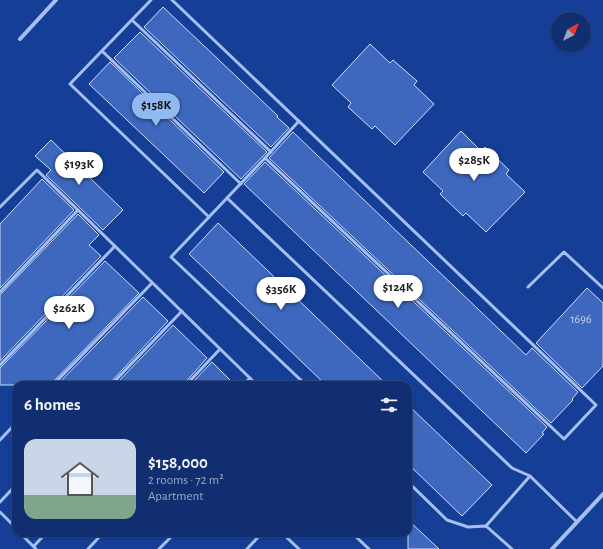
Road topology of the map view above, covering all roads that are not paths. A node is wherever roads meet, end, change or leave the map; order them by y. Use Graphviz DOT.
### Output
graph roads {
  1 [pos="56,0"];
  2 [pos="151,0"];
  3 [pos="172,0"];
  4 [pos="132,20"];
  5 [pos="20,39"];
  6 [pos="102,51"];
  7 [pos="299,121"];
  8 [pos="271,152"];
  9 [pos="265,158"];
  10 [pos="241,184"];
  11 [pos="227,198"];
  12 [pos="0,207"];
  13 [pos="78,210"];
  14 [pos="209,217"];
  15 [pos="114,246"];
  16 [pos="152,283"];
  17 [pos="528,287"];
  18 [pos="603,288"];
  19 [pos="0,292"];
  20 [pos="182,311"];
  21 [pos="220,349"];
  22 [pos="0,365"];
  23 [pos="250,378"];
  24 [pos="57,381"];
  25 [pos="115,381"];
  26 [pos="190,381"];
  27 [pos="247,381"];
  28 [pos="253,381"];
  29 [pos="302,381"];
  30 [pos="12,427"];
  31 [pos="0,440"];
  32 [pos="530,476"];
  33 [pos="412,486"];
  34 [pos="12,489"];
  35 [pos="603,494"];
  36 [pos="0,502"];
  37 [pos="0,512"];
  38 [pos="577,522"];
  39 [pos="12,524"];
  40 [pos="486,526"];
  41 [pos="24,537"];
  42 [pos="43,537"];
  43 [pos="99,537"];
  44 [pos="170,537"];
  45 [pos="258,537"];
  46 [pos="286,537"];
  47 [pos="356,537"];
  48 [pos="35,548"];
  49 [pos="88,549"];
  50 [pos="159,549"];
  51 [pos="247,549"];
  52 [pos="299,549"];
  53 [pos="369,549"];
  54 [pos="512,549"];
  55 [pos="552,549"];
  1 -- 5 [label="street"];
  2 -- 4 [label="lane"];
  3 -- 7 [label="lane"];
  4 -- 6 [label="lane"];
  4 -- 8 [label="lane"];
  6 -- 10 [label="lane"];
  6 -- 14 [label="lane"];
  7 -- 8 [label="lane"];
  7 -- 9 [label="lane"];
  8 -- 9 [label="lane"];
  9 -- 10 [label="lane"];
  10 -- 11 [label="lane"];
  11 -- 14 [label="lane"];
  11 -- 32 [label="lane"];
  12 -- 13 [label="lane"];
  13 -- 15 [label="lane"];
  13 -- 19 [label="lane"];
  14 -- 29 [label="lane"];
  15 -- 16 [label="lane"];
  15 -- 22 [label="lane"];
  16 -- 20 [label="lane"];
  16 -- 24 [label="lane"];
  17 -- 18 [label="lane"];
  20 -- 21 [label="lane"];
  20 -- 25 [label="lane"];
  21 -- 23 [label="lane"];
  21 -- 26 [label="lane"];
  23 -- 27 [label="lane"];
  23 -- 28 [label="lane"];
  30 -- 31 [label="lane"];
  32 -- 38 [label="lane"];
  32 -- 40 [label="lane"];
  33 -- 40 [label="lane"];
  34 -- 36 [label="lane"];
  35 -- 38 [label="street"];
  37 -- 39 [label="lane"];
  38 -- 55 [label="street"];
  40 -- 54 [label="lane"];
  41 -- 48 [label="lane"];
  42 -- 48 [label="lane"];
  43 -- 49 [label="lane"];
  44 -- 50 [label="lane"];
  45 -- 51 [label="lane"];
  46 -- 52 [label="lane"];
  47 -- 53 [label="lane"];
}
